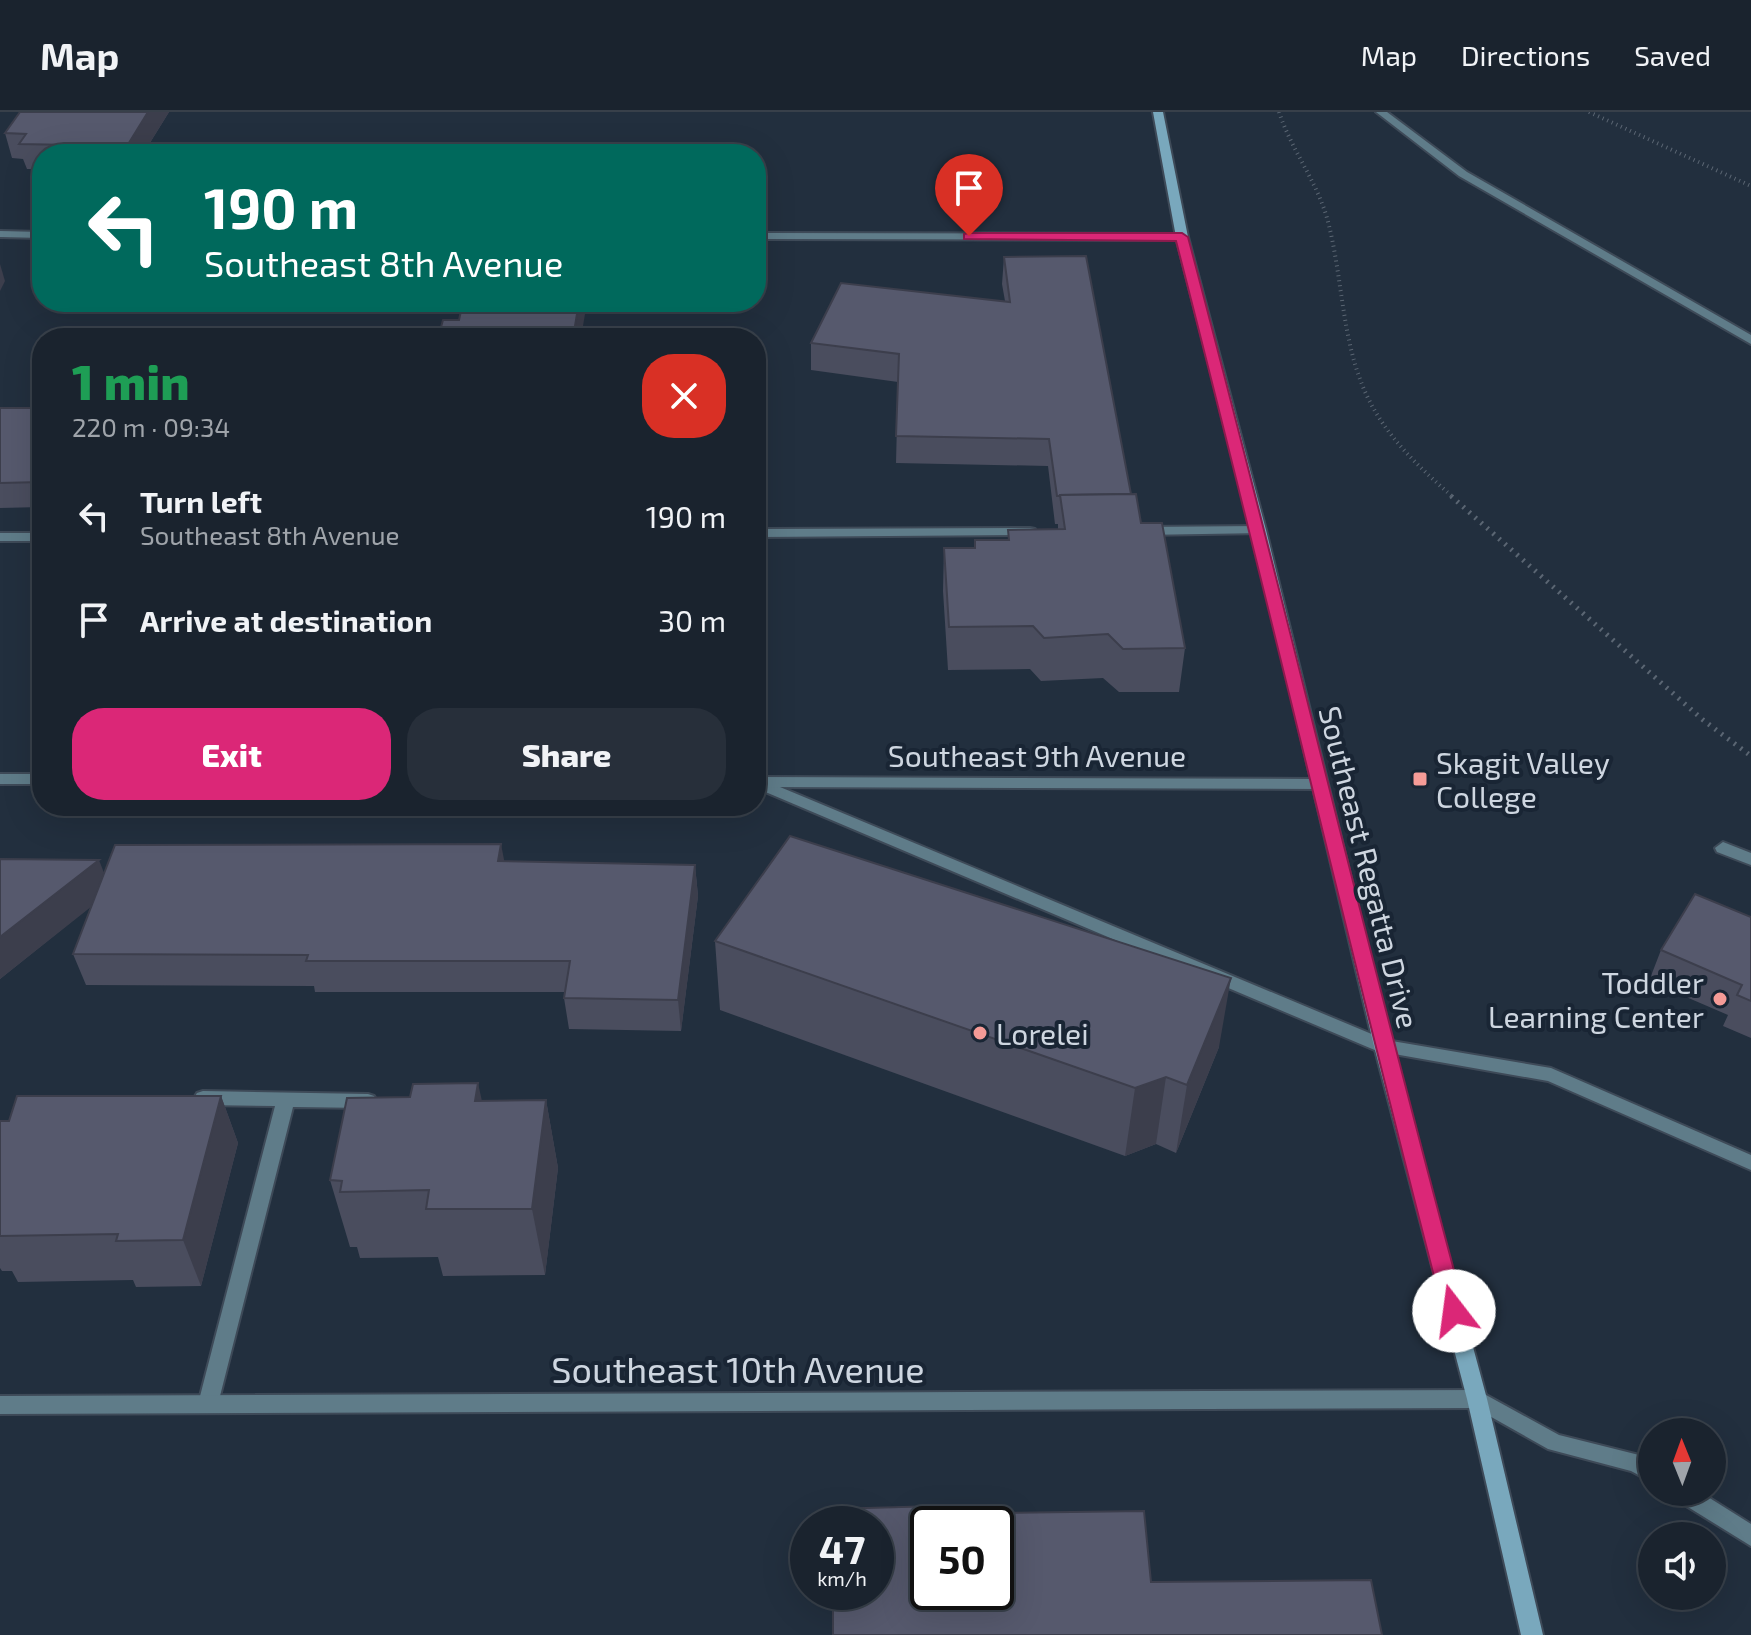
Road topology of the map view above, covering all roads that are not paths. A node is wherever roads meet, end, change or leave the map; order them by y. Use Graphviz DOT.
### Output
graph roads {
  1 [pos="1158,112"];
  2 [pos="1381,112"];
  3 [pos="0,234"];
  4 [pos="32,235"];
  5 [pos="766,236"];
  6 [pos="1182,237"];
  7 [pos="1751,340"];
  8 [pos="1259,530"];
  9 [pos="1133,531"];
  10 [pos="1039,532"];
  11 [pos="766,533"];
  12 [pos="0,537"];
  13 [pos="32,537"];
  14 [pos="0,779"];
  15 [pos="32,779"];
  16 [pos="766,782"];
  17 [pos="1318,784"];
  18 [pos="766,786"];
  19 [pos="1723,848"];
  20 [pos="1751,859"];
  21 [pos="1383,1046"];
  22 [pos="177,1098"];
  23 [pos="286,1100"];
  24 [pos="389,1101"];
  25 [pos="1751,1163"];
  26 [pos="1477,1399"];
  27 [pos="208,1404"];
  28 [pos="0,1405"];
  29 [pos="1638,1464"];
  30 [pos="1704,1506"];
  31 [pos="1751,1536"];
  32 [pos="1532,1635"];
  1 -- 6 [label="main road, Southeast Regatta Drive"];
  2 -- 7 [label="street"];
  3 -- 4 [label="street"];
  5 -- 6 [label="street"];
  6 -- 8 [label="main road, Southeast Regatta Drive"];
  8 -- 9 [label="street"];
  8 -- 17 [label="main road, Southeast Regatta Drive"];
  10 -- 11 [label="street"];
  12 -- 13 [label="street"];
  14 -- 15 [label="street"];
  16 -- 17 [label="street, Southeast 9th Avenue"];
  17 -- 21 [label="main road, Southeast Regatta Drive"];
  18 -- 21 [label="street"];
  19 -- 20 [label="street"];
  21 -- 25 [label="street"];
  21 -- 26 [label="main road, Southeast Regatta Drive"];
  22 -- 23 [label="street"];
  23 -- 24 [label="street"];
  23 -- 27 [label="street"];
  26 -- 27 [label="street, Southeast 10th Avenue"];
  26 -- 29 [label="street"];
  26 -- 32 [label="main road, Southeast Regatta Drive"];
  27 -- 28 [label="street, Southeast 10th Avenue"];
  30 -- 31 [label="street"];
}
